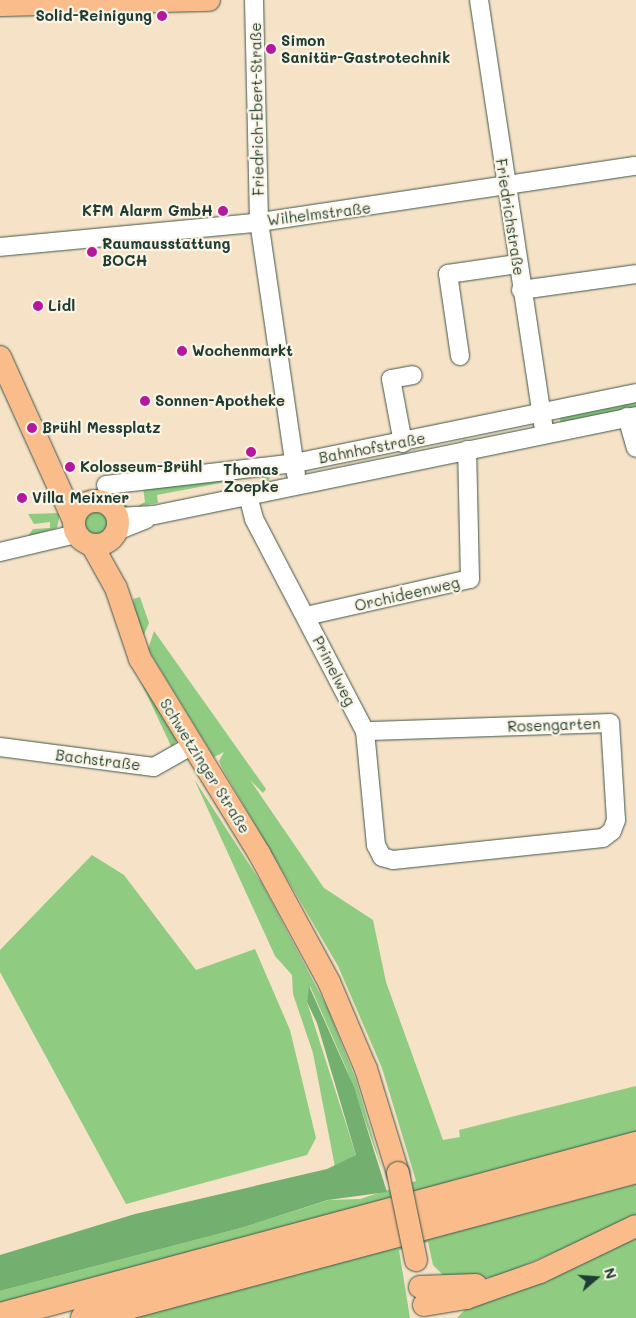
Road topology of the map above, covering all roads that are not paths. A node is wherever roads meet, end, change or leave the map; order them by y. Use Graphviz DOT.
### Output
graph roads {
  1 [pos="209,0"];
  2 [pos="254,0"];
  3 [pos="479,0"];
  4 [pos="0,5"];
  5 [pos="636,166"];
  6 [pos="506,189"];
  7 [pos="259,221"];
  8 [pos="0,247"];
  9 [pos="517,264"];
  10 [pos="636,274"];
  11 [pos="521,290"];
  12 [pos="460,356"];
  13 [pos="0,357"];
  14 [pos="413,375"];
  15 [pos="636,392"];
  16 [pos="540,413"];
  17 [pos="632,416"];
  18 [pos="545,433"];
  19 [pos="403,443"];
  20 [pos="636,448"];
  21 [pos="467,450"];
  22 [pos="295,462"];
  23 [pos="106,485"];
  24 [pos="298,486"];
  25 [pos="248,496"];
  26 [pos="96,528"];
  27 [pos="0,552"];
  28 [pos="306,616"];
  29 [pos="365,731"];
  30 [pos="191,746"];
  31 [pos="0,747"];
  32 [pos="382,857"];
  33 [pos="636,1145"];
  34 [pos="636,1170"];
  35 [pos="636,1226"];
  36 [pos="498,1284"];
  37 [pos="466,1298"];
  38 [pos="423,1303"];
  39 [pos="0,1316"];
  40 [pos="84,1318"];
  41 [pos="450,1318"];
  1 -- 4 [label="main road"];
  2 -- 7 [label="street, Friedrich-Ebert-Straße"];
  3 -- 6 [label="street, Friedrichstraße"];
  5 -- 6 [label="street, Wilhelmstraße"];
  6 -- 7 [label="street, Wilhelmstraße"];
  6 -- 9 [label="street, Friedrichstraße"];
  7 -- 8 [label="street, Wilhelmstraße"];
  7 -- 22 [label="street, Friedrich-Ebert-Straße"];
  9 -- 11 [label="street, Friedrichstraße"];
  9 -- 12 [label="street"];
  10 -- 11 [label="street"];
  11 -- 16 [label="street, Friedrichstraße"];
  13 -- 26 [label="main road"];
  14 -- 19 [label="street"];
  15 -- 16 [label="street, Bahnhofstraße"];
  16 -- 18 [label="street, Friedrichstraße"];
  16 -- 19 [label="street, Bahnhofstraße"];
  17 -- 18 [label="street, Bahnhofstraße"];
  17 -- 20 [label="street"];
  18 -- 21 [label="street, Bahnhofstraße"];
  19 -- 22 [label="street, Bahnhofstraße"];
  21 -- 24 [label="street, Bahnhofstraße"];
  21 -- 28 [label="street, Orchideenweg"];
  22 -- 23 [label="street, Bahnhofstraße"];
  22 -- 24 [label="street, Friedrich-Ebert-Straße"];
  24 -- 25 [label="street, Bahnhofstraße"];
  25 -- 26 [label="street, Bahnhofstraße"];
  25 -- 28 [label="street, Primelweg"];
  26 -- 27 [label="street, Bahnhofstraße"];
  26 -- 30 [label="main road, Schwetzinger Straße"];
  28 -- 29 [label="street, Primelweg"];
  29 -- 32 [label="street, Primelweg"];
  29 -- 32 [label="street, Rosengarten"];
  30 -- 31 [label="street, Bachstraße"];
  30 -- 38 [label="main road, Schwetzinger Straße, bridge"];
  33 -- 39 [label="highway"];
  34 -- 40 [label="highway"];
  35 -- 36 [label="main road"];
  36 -- 37 [label="main road"];
  36 -- 38 [label="main road"];
  37 -- 38 [label="main road"];
  37 -- 41 [label="main road"];
}
